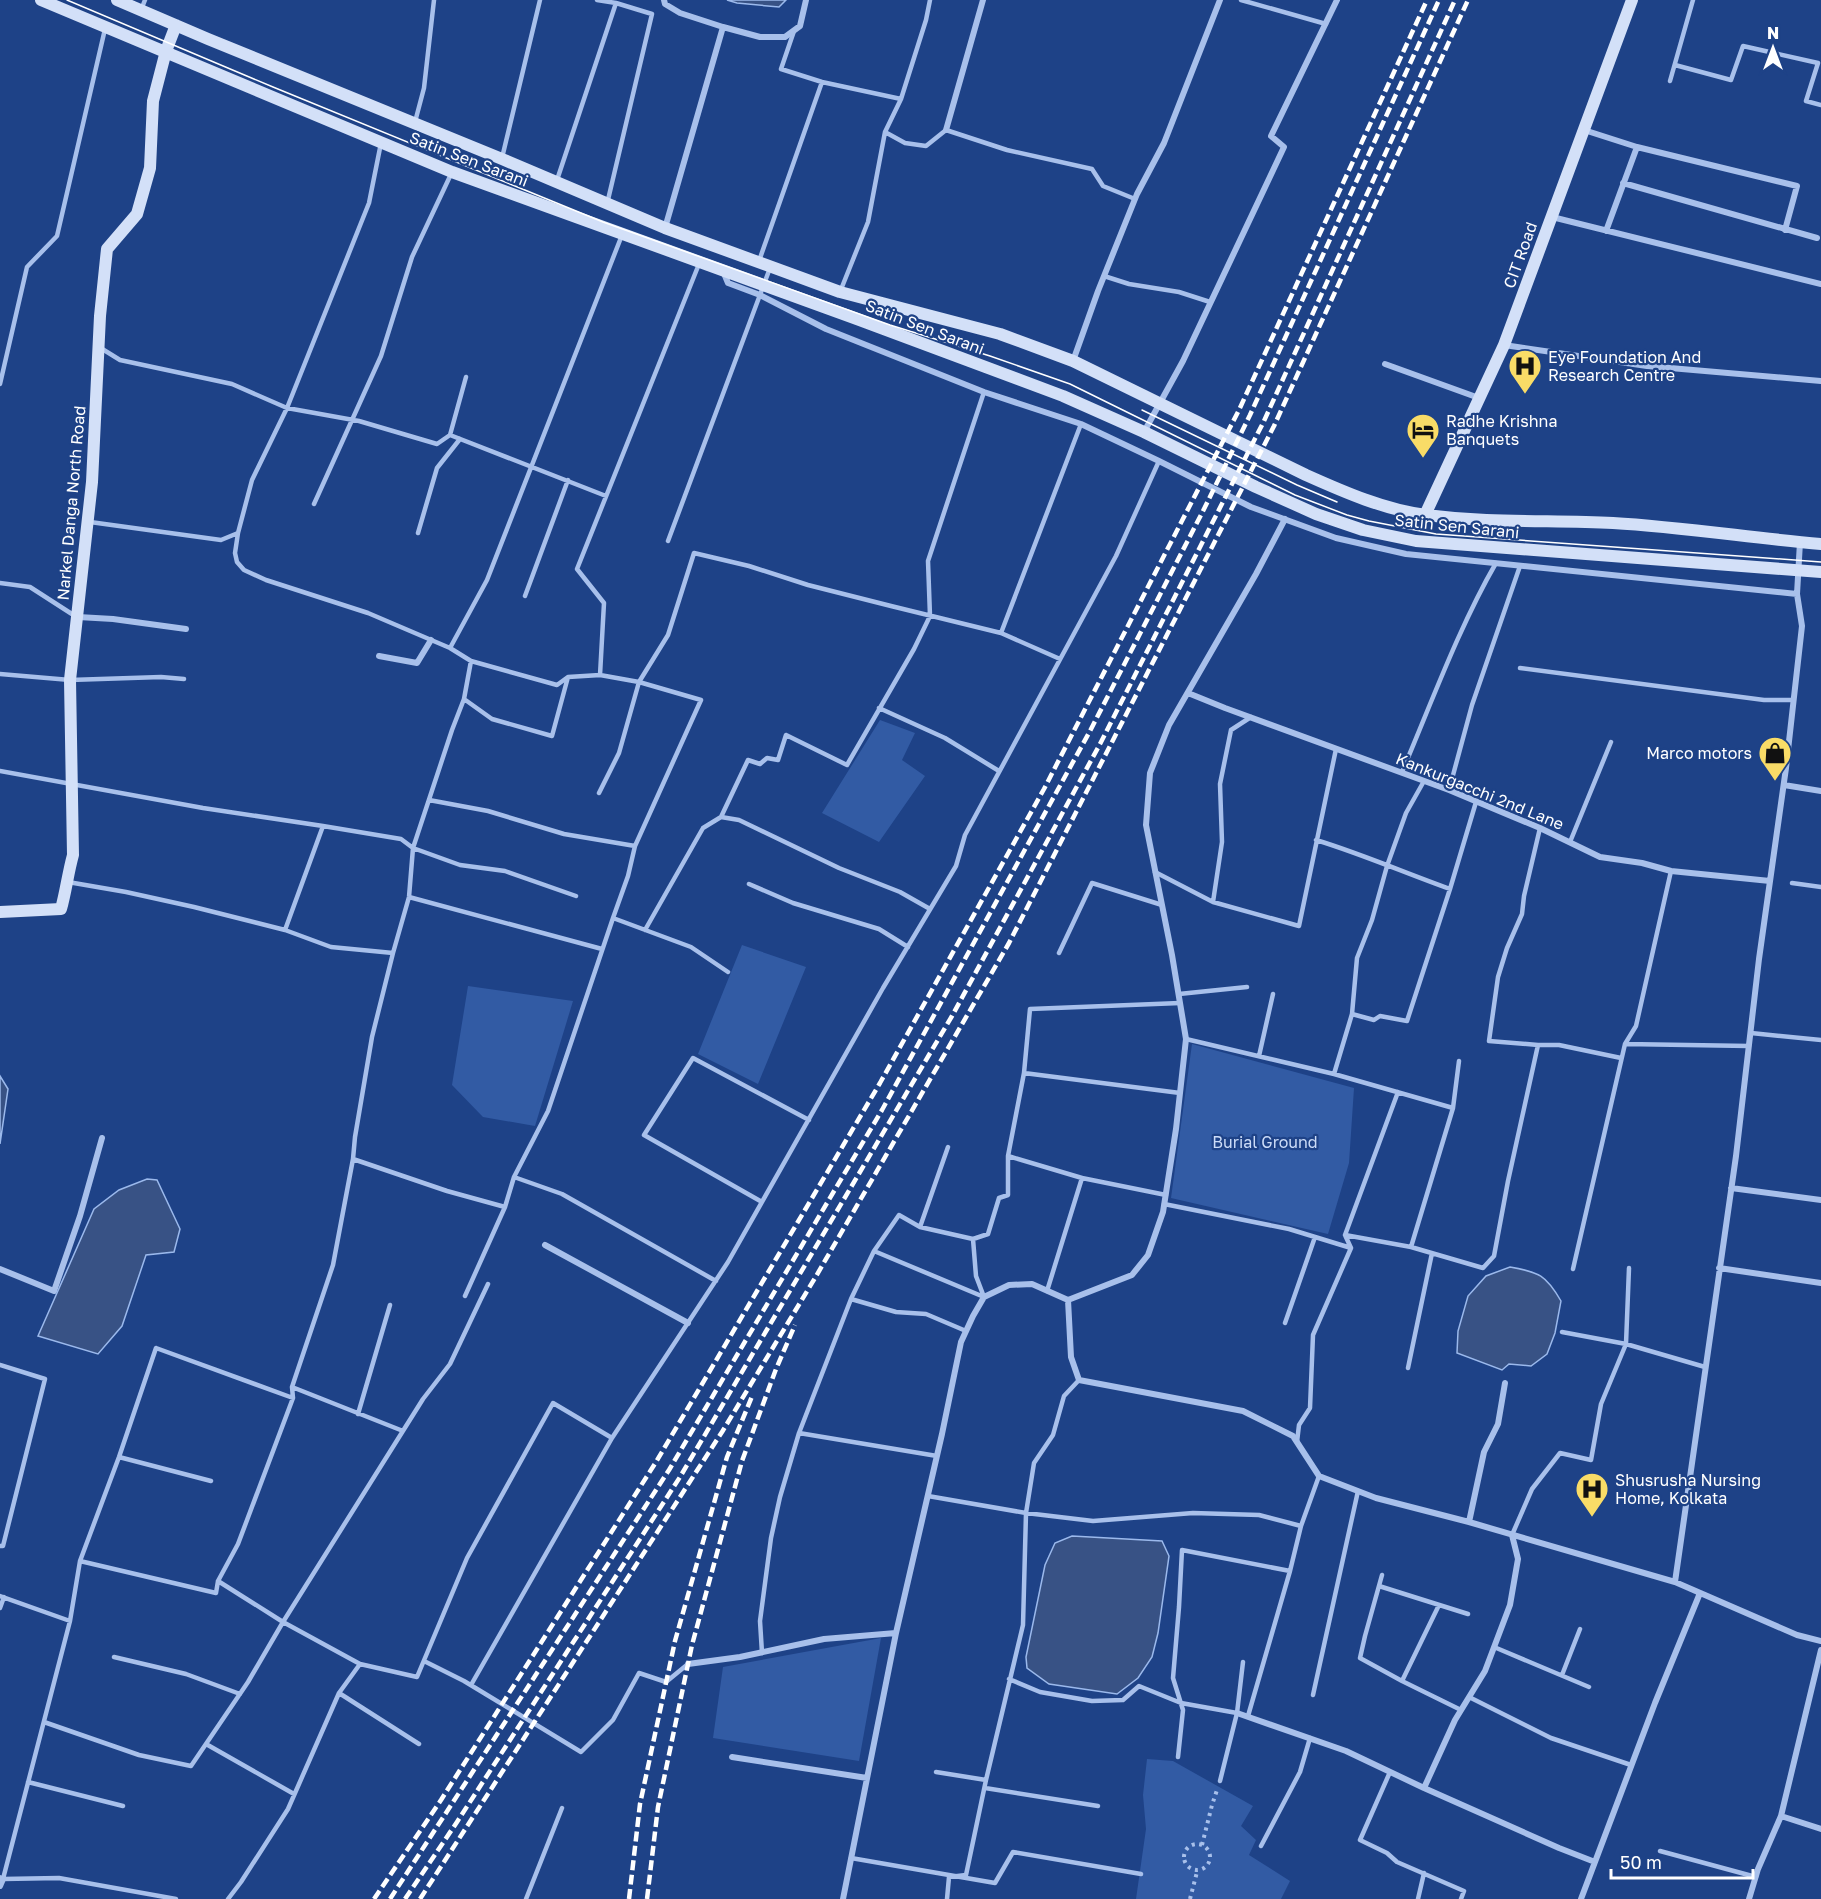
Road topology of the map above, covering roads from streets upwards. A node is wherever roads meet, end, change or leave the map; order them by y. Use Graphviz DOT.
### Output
graph roads {
  1 [pos="41,0"];
  2 [pos="117,0"];
  3 [pos="664,0"];
  4 [pos="806,0"];
  5 [pos="983,0"];
  6 [pos="1220,0"];
  7 [pos="1337,0"];
  8 [pos="1632,0"];
  9 [pos="143,5"];
  10 [pos="176,25"];
  11 [pos="723,27"];
  12 [pos="166,51"];
  13 [pos="946,130"];
  14 [pos="1584,130"];
  15 [pos="1637,147"];
  16 [pos="1623,183"];
  17 [pos="1551,217"];
  18 [pos="665,228"];
  19 [pos="1785,230"];
  20 [pos="1606,231"];
  21 [pos="1816,238"];
  22 [pos="1821,284"];
  23 [pos="762,291"];
  24 [pos="1504,345"];
  25 [pos="1073,361"];
  26 [pos="1385,364"];
  27 [pos="1821,381"];
  28 [pos="1479,398"];
  29 [pos="1160,402"];
  30 [pos="1144,432"];
  31 [pos="1425,515"];
  32 [pos="1285,519"];
  33 [pos="1800,542"];
  34 [pos="1821,544"];
  35 [pos="1798,569"];
  36 [pos="1821,572"];
  37 [pos="1797,594"];
  38 [pos="78,617"];
  39 [pos="186,629"];
  40 [pos="431,640"];
  41 [pos="379,656"];
  42 [pos="1188,693"];
  43 [pos="1784,785"];
  44 [pos="1821,791"];
  45 [pos="1770,881"];
  46 [pos="0,912"];
  47 [pos="102,1138"];
  48 [pos="1731,1188"];
  49 [pos="1821,1200"];
  50 [pos="545,1245"];
  51 [pos="1719,1268"];
  52 [pos="0,1269"];
  53 [pos="1821,1283"];
  54 [pos="1068,1300"];
  55 [pos="688,1323"];
  56 [pos="1505,1383"];
  57 [pos="1470,1522"];
  58 [pos="1512,1535"];
  59 [pos="1676,1582"];
  60 [pos="1700,1593"];
  61 [pos="896,1633"];
  62 [pos="1821,1641"];
  63 [pos="1821,1650"];
  64 [pos="688,1664"];
  65 [pos="1237,1713"];
  66 [pos="732,1757"];
  67 [pos="867,1778"];
  68 [pos="1424,1788"];
  69 [pos="1781,1816"];
  70 [pos="1821,1829"];
  71 [pos="1595,1862"];
  72 [pos="843,1899"];
  73 [pos="1581,1899"];
  74 [pos="1749,1899"];
  1 -- 12 [label="main road, Satin Sen Sarani"];
  2 -- 9 [label="main road, Satin Sen Sarani"];
  3 -- 11 [label="street"];
  4 -- 11 [label="street"];
  5 -- 13 [label="street"];
  6 -- 25 [label="street"];
  7 -- 29 [label="street"];
  8 -- 14 [label="main road, CIT Road"];
  9 -- 10 [label="main road, Satin Sen Sarani"];
  10 -- 12 [label="main road, Narkel Danga North Road"];
  10 -- 18 [label="main road, Satin Sen Sarani"];
  11 -- 18 [label="street"];
  12 -- 23 [label="main road, Satin Sen Sarani"];
  12 -- 38 [label="main road, Narkel Danga North Road"];
  14 -- 15 [label="street"];
  14 -- 17 [label="main road, CIT Road"];
  15 -- 16 [label="street"];
  15 -- 19 [label="street"];
  16 -- 19 [label="street"];
  16 -- 20 [label="street"];
  17 -- 20 [label="street"];
  17 -- 24 [label="main road, CIT Road"];
  18 -- 25 [label="main road, Satin Sen Sarani"];
  19 -- 21 [label="street"];
  20 -- 22 [label="street"];
  23 -- 30 [label="main road, Satin Sen Sarani"];
  23 -- 32 [label="street"];
  24 -- 27 [label="street"];
  24 -- 28 [label="main road, CIT Road"];
  25 -- 29 [label="main road, Satin Sen Sarani"];
  26 -- 28 [label="street"];
  28 -- 31 [label="main road, CIT Road"];
  29 -- 30 [label="street"];
  29 -- 31 [label="main road, Satin Sen Sarani"];
  30 -- 35 [label="main road, Satin Sen Sarani"];
  31 -- 33 [label="main road, Satin Sen Sarani"];
  32 -- 37 [label="street"];
  32 -- 42 [label="street"];
  33 -- 34 [label="main road, Satin Sen Sarani"];
  33 -- 35 [label="street"];
  35 -- 36 [label="main road, Satin Sen Sarani"];
  35 -- 37 [label="street"];
  37 -- 43 [label="street"];
  38 -- 39 [label="street"];
  38 -- 46 [label="main road, Narkel Danga North Road"];
  40 -- 41 [label="street"];
  42 -- 45 [label="street, Kankurgacchi 2nd Lane"];
  42 -- 54 [label="street"];
  43 -- 44 [label="street"];
  43 -- 45 [label="street"];
  45 -- 48 [label="street"];
  47 -- 52 [label="street"];
  48 -- 49 [label="street"];
  48 -- 51 [label="street"];
  50 -- 55 [label="street"];
  51 -- 53 [label="street"];
  51 -- 59 [label="street"];
  54 -- 57 [label="street"];
  54 -- 61 [label="street"];
  56 -- 57 [label="street"];
  57 -- 58 [label="street"];
  58 -- 59 [label="street"];
  58 -- 68 [label="street"];
  59 -- 60 [label="street"];
  60 -- 62 [label="street"];
  60 -- 71 [label="street"];
  61 -- 64 [label="street"];
  61 -- 67 [label="street"];
  63 -- 69 [label="street"];
  65 -- 68 [label="street"];
  66 -- 67 [label="street"];
  67 -- 72 [label="street"];
  68 -- 71 [label="street"];
  69 -- 70 [label="street"];
  69 -- 74 [label="street"];
  71 -- 73 [label="street"];
}
